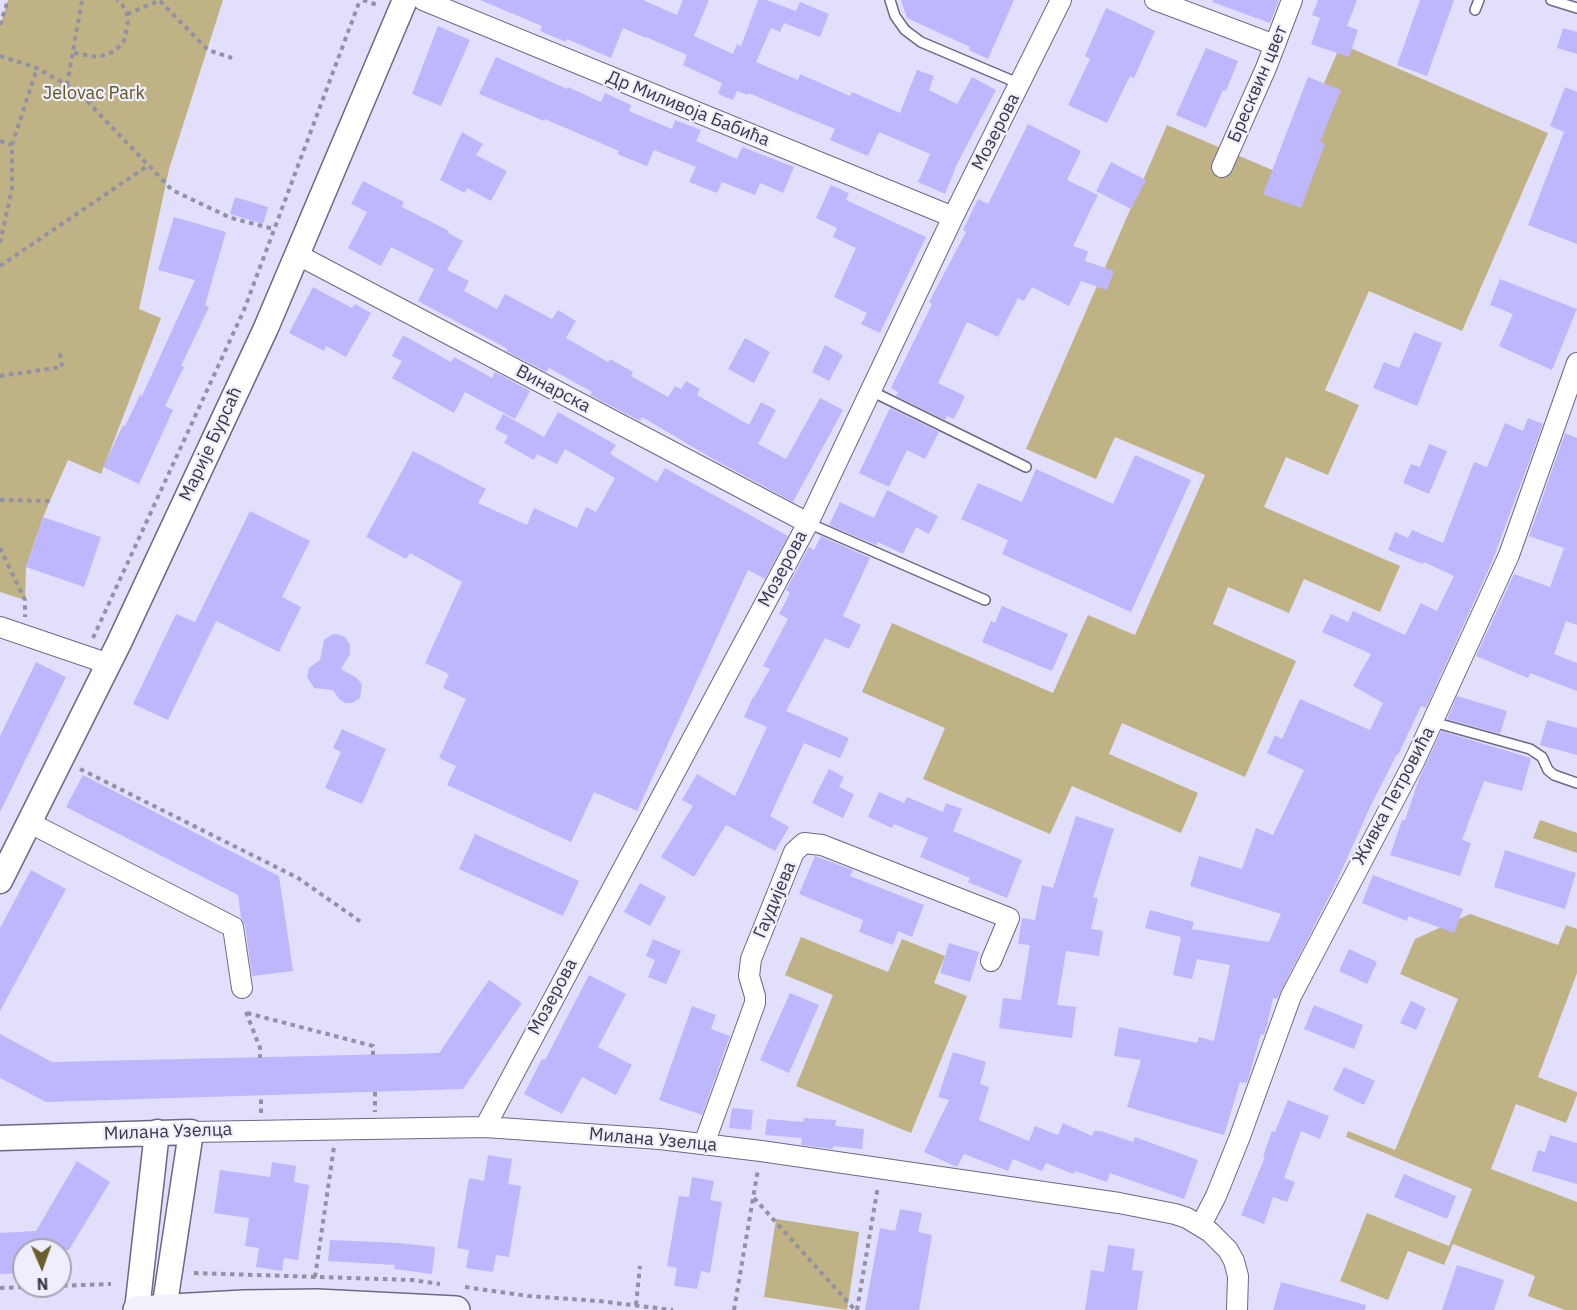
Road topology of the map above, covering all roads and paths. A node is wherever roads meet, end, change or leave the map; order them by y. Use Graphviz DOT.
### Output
graph roads {
  1 [pos="8,0"];
  2 [pos="82,0"];
  3 [pos="117,0"];
  4 [pos="360,0"];
  5 [pos="405,0"];
  6 [pos="423,0"];
  7 [pos="890,0"];
  8 [pos="1061,0"];
  9 [pos="1155,0"];
  10 [pos="1292,0"];
  11 [pos="1479,0"];
  12 [pos="1551,0"];
  13 [pos="161,1"];
  14 [pos="1577,8"];
  15 [pos="1475,10"];
  16 [pos="127,14"];
  17 [pos="0,25"];
  18 [pos="1275,45"];
  19 [pos="74,53"];
  20 [pos="0,56"];
  21 [pos="232,58"];
  22 [pos="37,69"];
  23 [pos="1020,84"];
  24 [pos="67,85"];
  25 [pos="0,141"];
  26 [pos="12,145"];
  27 [pos="148,165"];
  28 [pos="1222,167"];
  29 [pos="953,217"];
  30 [pos="274,229"];
  31 [pos="0,243"];
  32 [pos="298,255"];
  33 [pos="0,266"];
  34 [pos="60,353"];
  35 [pos="1577,363"];
  36 [pos="0,376"];
  37 [pos="871,391"];
  38 [pos="1026,467"];
  39 [pos="0,500"];
  40 [pos="50,501"];
  41 [pos="807,523"];
  42 [pos="0,548"];
  43 [pos="985,600"];
  44 [pos="0,627"];
  45 [pos="25,635"];
  46 [pos="85,656"];
  47 [pos="109,664"];
  48 [pos="1433,722"];
  49 [pos="62,759"];
  50 [pos="1577,783"];
  51 [pos="30,823"];
  52 [pos="0,881"];
  53 [pos="361,921"];
  54 [pos="991,961"];
  55 [pos="242,988"];
  56 [pos="246,1013"];
  57 [pos="373,1055"];
  58 [pos="260,1058"];
  59 [pos="485,1126"];
  60 [pos="337,1128"];
  61 [pos="157,1132"];
  62 [pos="191,1132"];
  63 [pos="0,1138"];
  64 [pos="704,1144"];
  65 [pos="760,1151"];
  66 [pos="881,1168"];
  67 [pos="754,1198"];
  68 [pos="1201,1226"];
  69 [pos="640,1266"];
  70 [pos="315,1277"];
  71 [pos="111,1284"];
  72 [pos="0,1288"];
  73 [pos="636,1305"];
  74 [pos="164,1309"];
  75 [pos="137,1310"];
  76 [pos="456,1310"];
  77 [pos="734,1310"];
  78 [pos="856,1310"];
  79 [pos="1237,1310"];
  1 -- 17 [label="path"];
  2 -- 19 [label="path"];
  3 -- 16 [label="path"];
  4 -- 30 [label="path"];
  5 -- 32 [label="street, Марије Бурсаћ"];
  6 -- 29 [label="street, Др Миливоја Бабића"];
  7 -- 23 [label="lane"];
  8 -- 23 [label="street, Мозерова"];
  9 -- 18 [label="street"];
  10 -- 18 [label="street, Бресквин цвет"];
  11 -- 15 [label="lane"];
  12 -- 14 [label="lane"];
  13 -- 16 [label="path"];
  13 -- 21 [label="path"];
  16 -- 19 [label="path"];
  18 -- 28 [label="street, Бресквин цвет"];
  19 -- 24 [label="path"];
  20 -- 22 [label="path"];
  22 -- 24 [label="path"];
  22 -- 26 [label="path"];
  23 -- 29 [label="street, Мозерова"];
  24 -- 27 [label="path"];
  25 -- 26 [label="path"];
  26 -- 31 [label="path"];
  27 -- 30 [label="path"];
  27 -- 33 [label="path"];
  29 -- 37 [label="street, Мозерова"];
  30 -- 46 [label="path"];
  32 -- 41 [label="street, Винарска"];
  32 -- 47 [label="street, Марије Бурсаћ"];
  34 -- 36 [label="path"];
  35 -- 48 [label="street, Живка Петровића"];
  37 -- 38 [label="lane"];
  37 -- 41 [label="street, Мозерова"];
  39 -- 40 [label="path"];
  41 -- 43 [label="lane"];
  41 -- 59 [label="street, Мозерова"];
  42 -- 45 [label="path"];
  44 -- 45 [label="street"];
  45 -- 46 [label="street"];
  46 -- 47 [label="street"];
  47 -- 49 [label="street, Марије Бурсаћ"];
  48 -- 50 [label="lane"];
  48 -- 68 [label="street, Живка Петровића"];
  49 -- 51 [label="street, Марије Бурсаћ"];
  49 -- 53 [label="path"];
  51 -- 52 [label="street, Марије Бурсаћ"];
  51 -- 55 [label="street"];
  54 -- 64 [label="street, Гаудијева"];
  55 -- 56 [label="path"];
  56 -- 57 [label="path"];
  56 -- 58 [label="path"];
  59 -- 60 [label="street, Милана Узелца"];
  59 -- 64 [label="street, Милана Узелца"];
  60 -- 62 [label="street, Милана Узелца"];
  60 -- 70 [label="path"];
  61 -- 62 [label="street, Милана Узелца"];
  61 -- 63 [label="street, Милана Узелца"];
  61 -- 75 [label="street"];
  62 -- 74 [label="street"];
  64 -- 65 [label="street, Милана Узелца"];
  65 -- 66 [label="street, Милана Узелца"];
  65 -- 67 [label="path"];
  66 -- 68 [label="street, Милана Узелца"];
  66 -- 78 [label="path"];
  67 -- 77 [label="path"];
  67 -- 78 [label="path"];
  68 -- 79 [label="street, Милана Узелца"];
  69 -- 73 [label="path"];
  71 -- 72 [label="path"];
  74 -- 75 [label="main road"];
  74 -- 76 [label="main road"];
}
